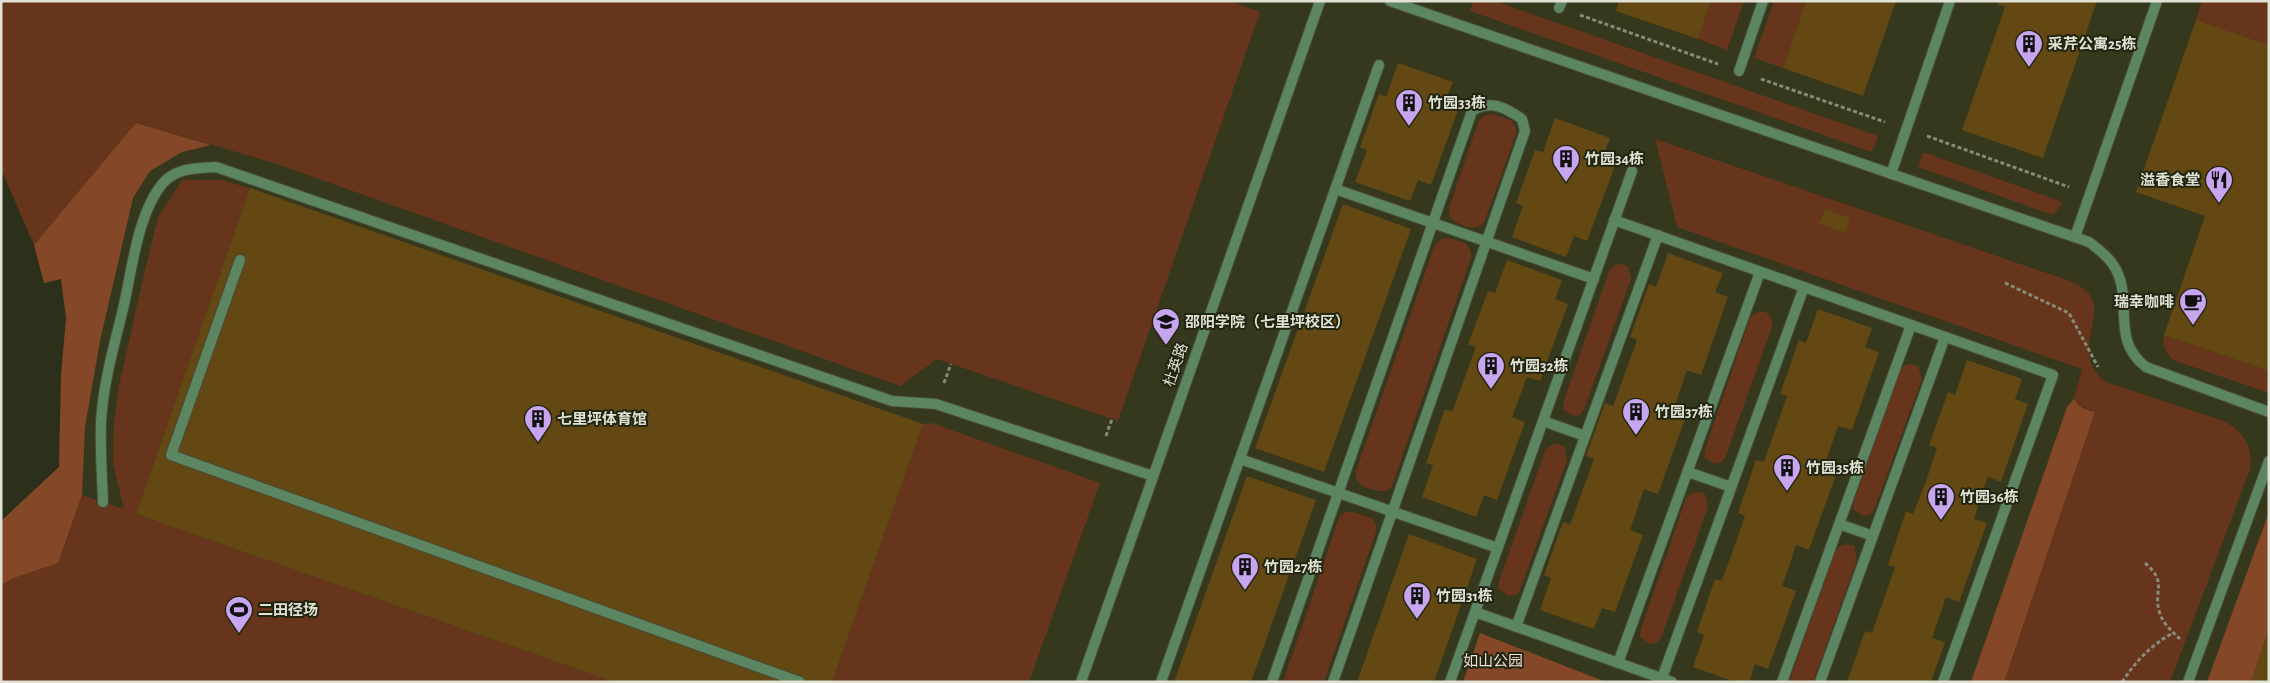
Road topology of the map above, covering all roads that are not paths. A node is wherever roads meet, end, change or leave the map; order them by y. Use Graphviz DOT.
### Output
graph roads {
  1 [pos="1390,1"];
  2 [pos="1763,1"];
  3 [pos="1950,1"];
  4 [pos="2156,1"];
  5 [pos="1317,2"];
  6 [pos="1379,65"];
  7 [pos="1739,71"];
  8 [pos="1632,171"];
  9 [pos="1891,174"];
  10 [pos="1335,190"];
  11 [pos="1614,220"];
  12 [pos="1433,224"];
  13 [pos="1658,235"];
  14 [pos="2075,237"];
  15 [pos="1486,242"];
  16 [pos="240,260"];
  17 [pos="1760,272"];
  18 [pos="1594,279"];
  19 [pos="1804,286"];
  20 [pos="1912,325"];
  21 [pos="1945,337"];
  22 [pos="2269,412"];
  23 [pos="1543,421"];
  24 [pos="1585,436"];
  25 [pos="1240,460"];
  26 [pos="2269,461"];
  27 [pos="1688,472"];
  28 [pos="1153,476"];
  29 [pos="1731,486"];
  30 [pos="1338,493"];
  31 [pos="103,502"];
  32 [pos="1392,512"];
  33 [pos="1839,524"];
  34 [pos="1873,536"];
  35 [pos="1498,548"];
  36 [pos="1475,612"];
  37 [pos="1516,627"];
  38 [pos="1618,663"];
  39 [pos="1667,680"];
  40 [pos="800,682"];
  41 [pos="1081,682"];
  42 [pos="1161,682"];
  43 [pos="1272,682"];
  44 [pos="1333,682"];
  45 [pos="1450,682"];
  46 [pos="1782,682"];
  47 [pos="1820,682"];
  48 [pos="1943,682"];
  49 [pos="2188,682"];
  1 -- 9 [label="street"];
  2 -- 7 [label="street"];
  3 -- 9 [label="street"];
  4 -- 14 [label="street"];
  5 -- 28 [label="street, 杜英路"];
  6 -- 10 [label="street"];
  8 -- 11 [label="street"];
  9 -- 14 [label="street"];
  10 -- 12 [label="street"];
  10 -- 25 [label="street"];
  11 -- 13 [label="street"];
  11 -- 18 [label="street"];
  12 -- 15 [label="street"];
  12 -- 15 [label="street"];
  12 -- 30 [label="street"];
  13 -- 17 [label="street"];
  13 -- 24 [label="street"];
  14 -- 22 [label="street"];
  15 -- 18 [label="street"];
  15 -- 32 [label="street"];
  16 -- 40 [label="street"];
  17 -- 19 [label="street"];
  17 -- 27 [label="street"];
  18 -- 23 [label="street"];
  19 -- 20 [label="street"];
  19 -- 29 [label="street"];
  20 -- 21 [label="street"];
  20 -- 33 [label="street"];
  21 -- 34 [label="street"];
  21 -- 48 [label="street"];
  23 -- 24 [label="street"];
  23 -- 35 [label="street"];
  24 -- 37 [label="street"];
  25 -- 30 [label="street"];
  25 -- 42 [label="street"];
  26 -- 49 [label="street"];
  27 -- 29 [label="street"];
  27 -- 38 [label="street"];
  28 -- 31 [label="street"];
  28 -- 41 [label="street, 杜英路"];
  29 -- 39 [label="street"];
  30 -- 32 [label="street"];
  30 -- 43 [label="street"];
  32 -- 35 [label="street"];
  32 -- 44 [label="street"];
  33 -- 34 [label="street"];
  33 -- 46 [label="street"];
  34 -- 47 [label="street"];
  35 -- 36 [label="street"];
  36 -- 37 [label="street"];
  36 -- 45 [label="street"];
  37 -- 38 [label="street"];
  38 -- 39 [label="street"];
}
